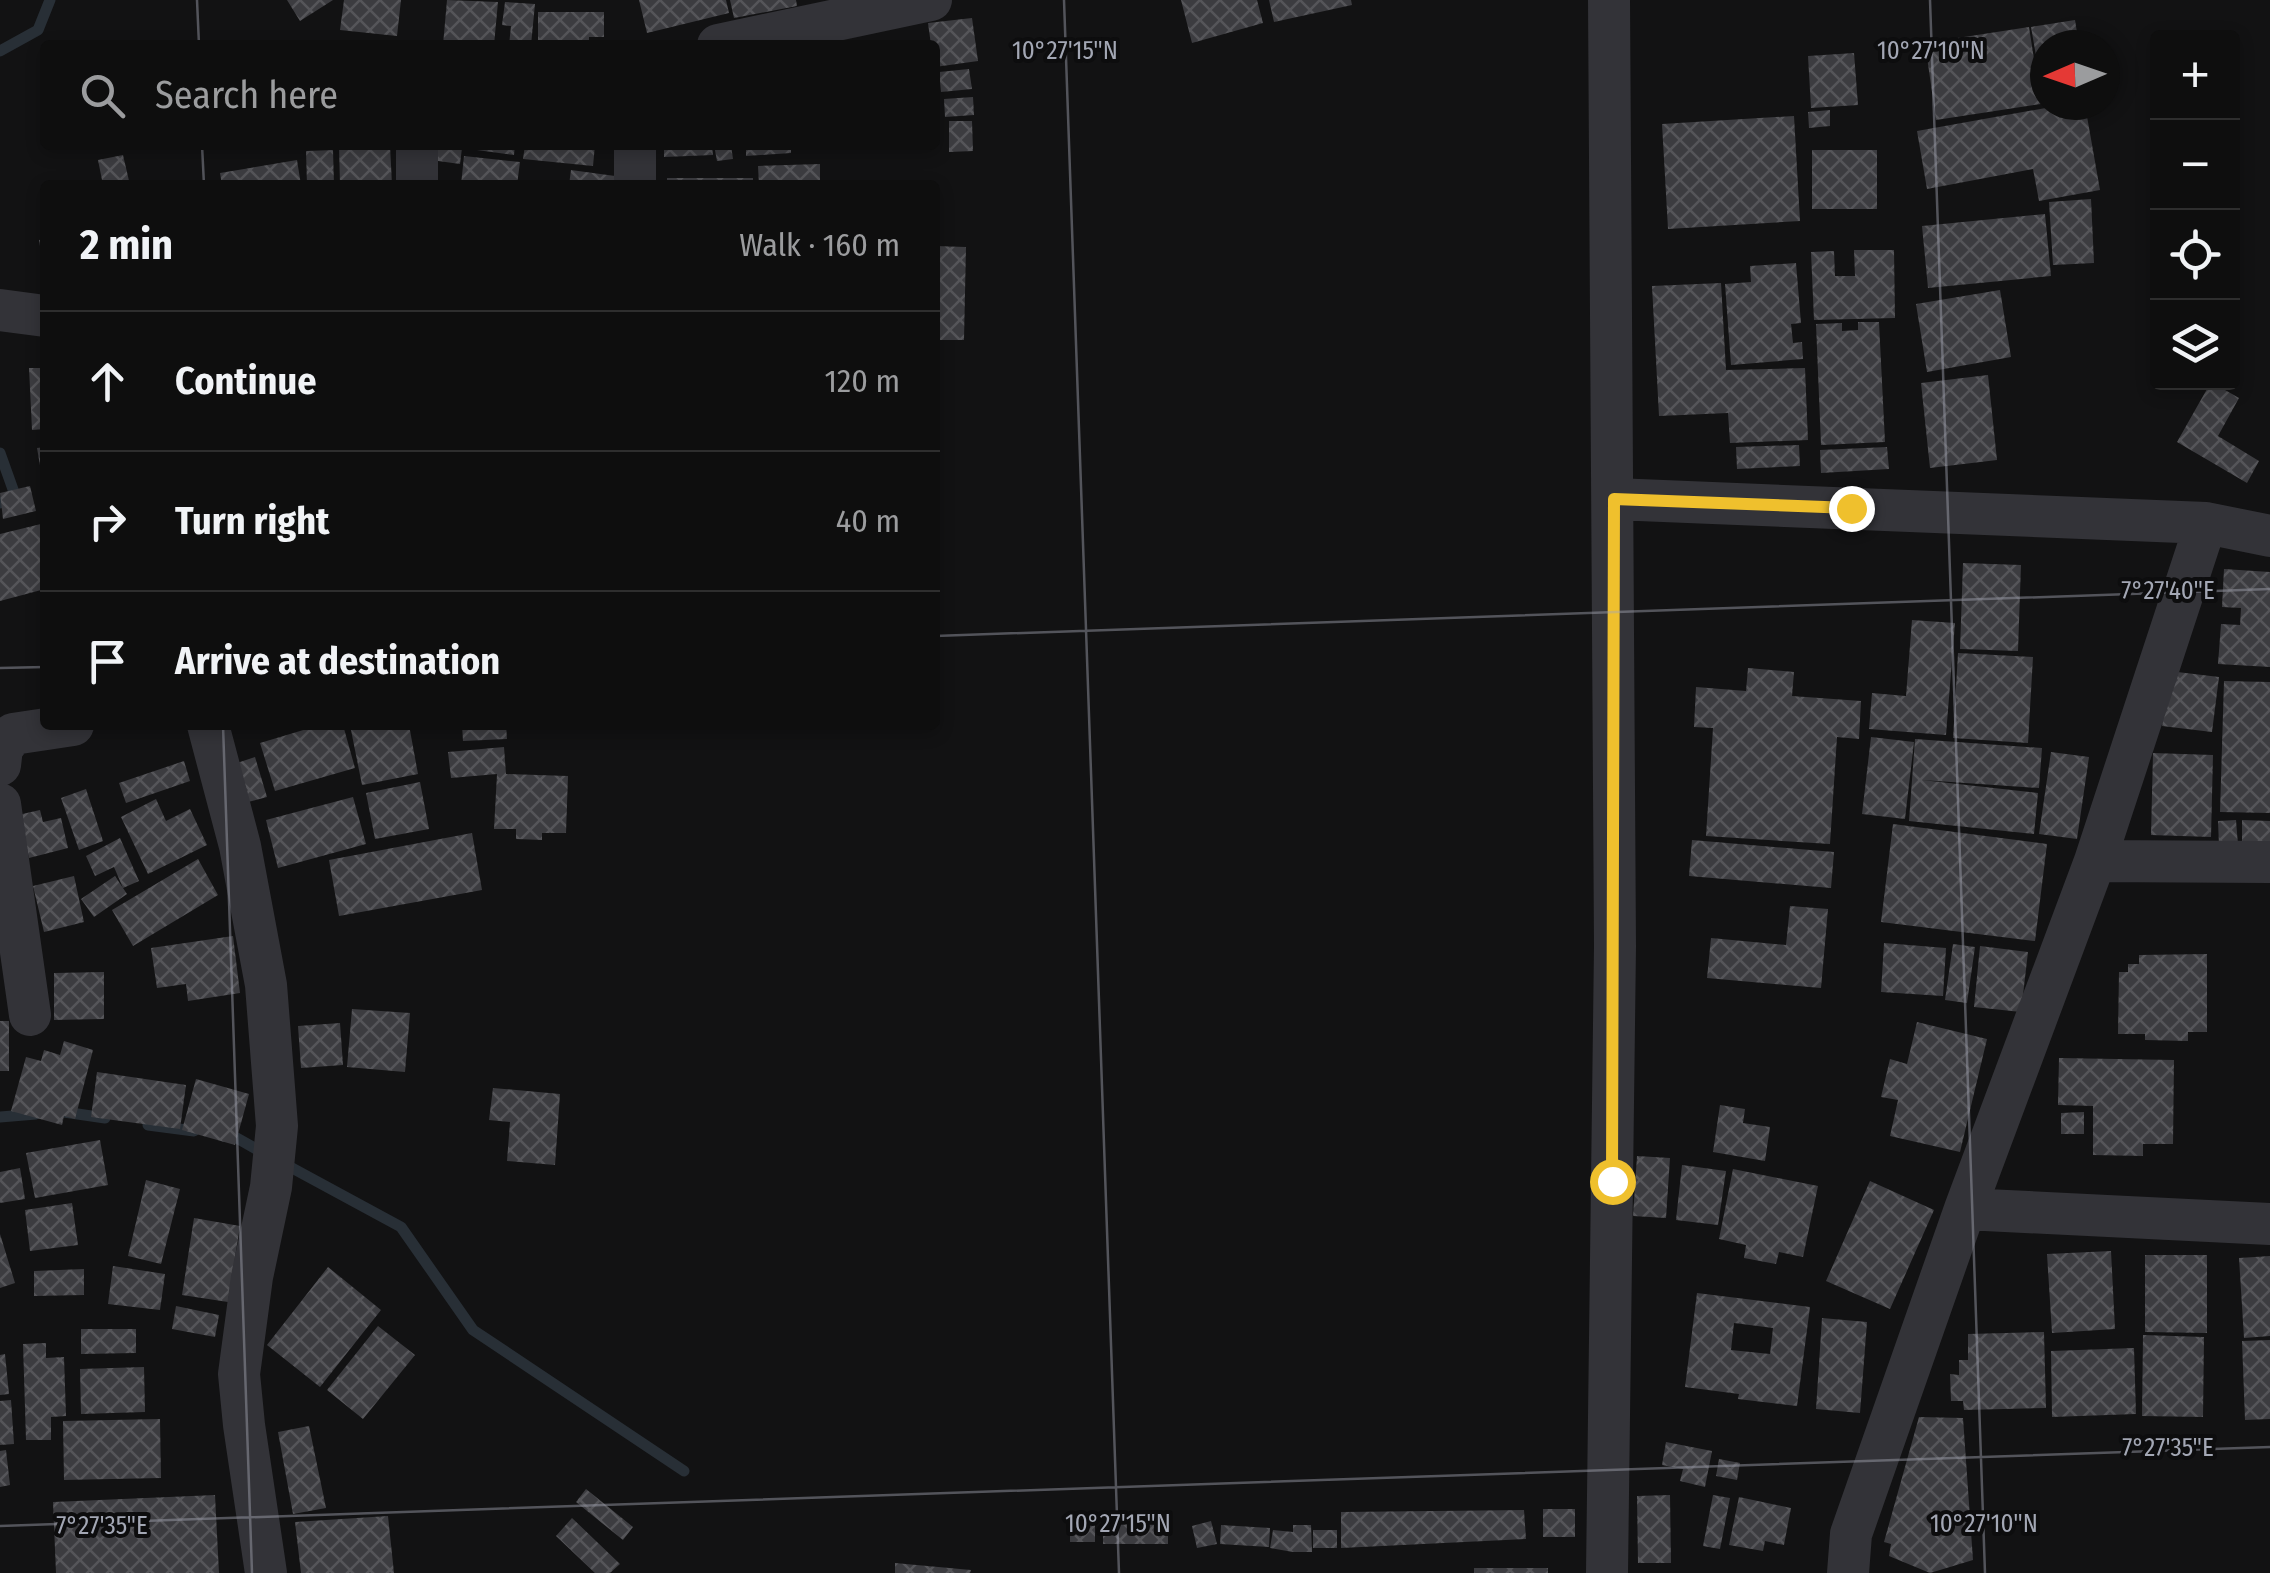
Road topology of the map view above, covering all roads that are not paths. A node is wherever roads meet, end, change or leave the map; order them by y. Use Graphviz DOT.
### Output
graph roads {
  1 [pos="931,0"];
  2 [pos="1609,0"];
  3 [pos="842,9"];
  4 [pos="735,40"];
  5 [pos="418,150"];
  6 [pos="635,150"];
  7 [pos="417,180"];
  8 [pos="635,180"];
  9 [pos="0,310"];
  10 [pos="40,315"];
  11 [pos="1614,499"];
  12 [pos="2206,523"];
  13 [pos="2270,536"];
  14 [pos="40,730"];
  15 [pos="209,730"];
  16 [pos="0,765"];
  17 [pos="0,804"];
  18 [pos="2095,860"];
  19 [pos="2270,862"];
  20 [pos="30,1015"];
  21 [pos="1965,1209"];
  22 [pos="2270,1224"];
  23 [pos="266,1573"];
  24 [pos="1607,1573"];
  25 [pos="1848,1573"];
  1 -- 3 [label="street"];
  2 -- 11 [label="street"];
  3 -- 4 [label="street"];
  5 -- 7 [label="street"];
  6 -- 8 [label="street"];
  9 -- 10 [label="street"];
  11 -- 12 [label="street"];
  11 -- 24 [label="street"];
  12 -- 13 [label="street"];
  12 -- 18 [label="street"];
  14 -- 16 [label="street"];
  15 -- 23 [label="street"];
  17 -- 20 [label="street"];
  18 -- 19 [label="street"];
  18 -- 21 [label="street"];
  21 -- 22 [label="street"];
  21 -- 25 [label="street"];
}
